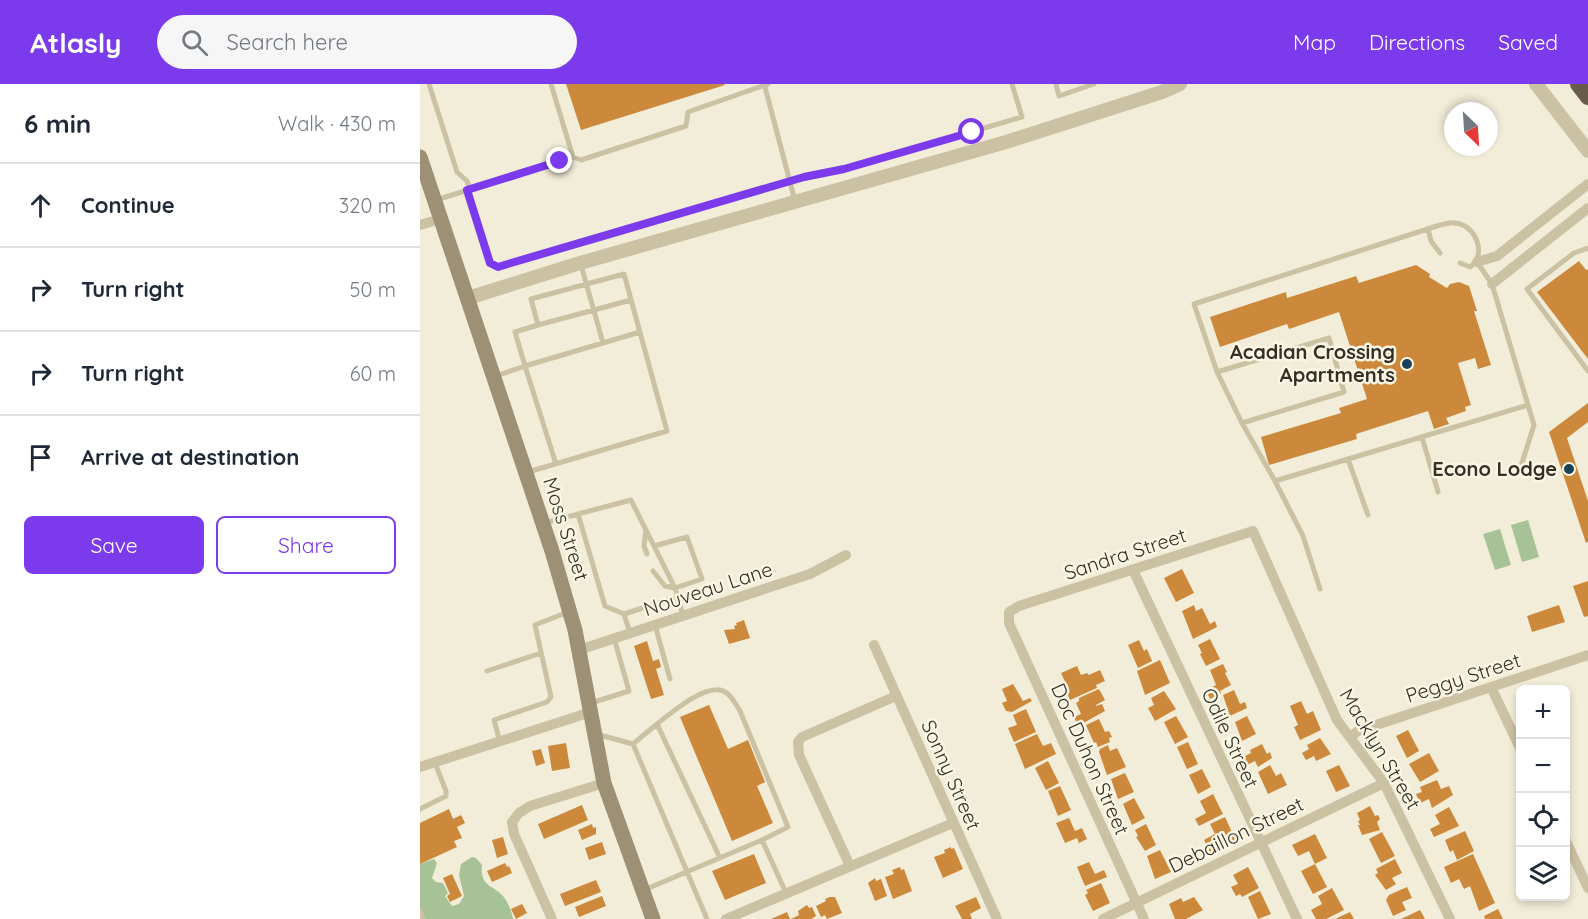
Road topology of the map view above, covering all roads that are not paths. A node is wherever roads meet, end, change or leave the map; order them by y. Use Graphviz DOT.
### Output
graph roads {
  1 [pos="429,84"];
  2 [pos="551,84"];
  3 [pos="1012,84"];
  4 [pos="1056,84"];
  5 [pos="1094,84"];
  6 [pos="1180,84"];
  7 [pos="1536,84"];
  8 [pos="1578,84"];
  9 [pos="767,85"];
  10 [pos="1588,97"];
  11 [pos="1588,151"];
  12 [pos="420,157"];
  13 [pos="573,157"];
  14 [pos="790,182"];
  15 [pos="1588,184"];
  16 [pos="468,190"];
  17 [pos="434,200"];
  18 [pos="796,202"];
  19 [pos="1588,208"];
  20 [pos="441,219"];
  21 [pos="420,225"];
  22 [pos="1428,229"];
  23 [pos="1588,248"];
  24 [pos="1440,253"];
  25 [pos="1478,262"];
  26 [pos="580,263"];
  27 [pos="1460,263"];
  28 [pos="1492,284"];
  29 [pos="586,285"];
  30 [pos="468,298"];
  31 [pos="631,300"];
  32 [pos="593,310"];
  33 [pos="538,325"];
  34 [pos="640,332"];
  35 [pos="603,343"];
  36 [pos="525,366"];
  37 [pos="1588,371"];
  38 [pos="1217,372"];
  39 [pos="494,376"];
  40 [pos="1528,405"];
  41 [pos="1242,423"];
  42 [pos="1422,437"];
  43 [pos="1348,459"];
  44 [pos="556,464"];
  45 [pos="1521,466"];
  46 [pos="526,473"];
  47 [pos="1275,481"];
  48 [pos="1438,492"];
  49 [pos="578,514"];
  50 [pos="1368,515"];
  51 [pos="543,523"];
  52 [pos="646,530"];
  53 [pos="1253,531"];
  54 [pos="654,546"];
  55 [pos="647,555"];
  56 [pos="846,555"];
  57 [pos="1133,570"];
  58 [pos="652,571"];
  59 [pos="675,588"];
  60 [pos="1320,589"];
  61 [pos="677,597"];
  62 [pos="570,611"];
  63 [pos="1009,612"];
  64 [pos="624,614"];
  65 [pos="683,616"];
  66 [pos="654,625"];
  67 [pos="630,633"];
  68 [pos="614,638"];
  69 [pos="874,645"];
  70 [pos="579,650"];
  71 [pos="541,653"];
  72 [pos="1588,655"];
  73 [pos="487,671"];
  74 [pos="670,679"];
  75 [pos="1491,687"];
  76 [pos="896,696"];
  77 [pos="590,708"];
  78 [pos="657,724"];
  79 [pos="595,734"];
  80 [pos="1350,737"];
  81 [pos="1517,739"];
  82 [pos="500,742"];
  83 [pos="633,744"];
  84 [pos="435,763"];
  85 [pos="420,767"];
  86 [pos="604,783"];
  87 [pos="1384,783"];
  88 [pos="420,809"];
  89 [pos="953,823"];
  90 [pos="762,840"];
  91 [pos="1260,843"];
  92 [pos="1568,847"];
  93 [pos="720,858"];
  94 [pos="850,866"];
  95 [pos="687,872"];
  96 [pos="1588,888"];
  97 [pos="643,891"];
  98 [pos="786,893"];
  99 [pos="1136,904"];
  100 [pos="420,911"];
  101 [pos="423,919"];
  102 [pos="552,919"];
  103 [pos="653,919"];
  104 [pos="707,919"];
  105 [pos="726,919"];
  106 [pos="997,919"];
  107 [pos="1103,919"];
  108 [pos="1144,919"];
  109 [pos="1297,919"];
  110 [pos="1450,919"];
  1 -- 16 [label="lane"];
  2 -- 13 [label="lane"];
  3 -- 14 [label="lane"];
  4 -- 5 [label="lane"];
  6 -- 18 [label="street"];
  7 -- 11 [label="street"];
  8 -- 10 [label="highway"];
  9 -- 13 [label="lane"];
  9 -- 14 [label="lane"];
  12 -- 17 [label="main road, Moss Street"];
  13 -- 16 [label="lane"];
  14 -- 16 [label="lane"];
  14 -- 18 [label="lane"];
  15 -- 25 [label="street"];
  16 -- 17 [label="lane"];
  17 -- 20 [label="main road, Moss Street"];
  18 -- 26 [label="street"];
  19 -- 28 [label="street"];
  20 -- 21 [label="street"];
  20 -- 30 [label="main road, Moss Street"];
  22 -- 24 [label="lane"];
  22 -- 25 [label="lane"];
  22 -- 38 [label="lane"];
  23 -- 37 [label="lane"];
  25 -- 27 [label="lane"];
  25 -- 28 [label="lane"];
  26 -- 29 [label="lane"];
  26 -- 30 [label="street"];
  28 -- 40 [label="lane"];
  29 -- 31 [label="lane"];
  29 -- 32 [label="lane"];
  29 -- 33 [label="lane"];
  30 -- 39 [label="main road, Moss Street"];
  31 -- 32 [label="lane"];
  31 -- 34 [label="lane"];
  32 -- 33 [label="lane"];
  32 -- 35 [label="lane"];
  33 -- 36 [label="lane"];
  34 -- 35 [label="lane"];
  34 -- 44 [label="lane"];
  35 -- 36 [label="lane"];
  36 -- 39 [label="lane"];
  36 -- 44 [label="lane"];
  38 -- 41 [label="lane"];
  38 -- 41 [label="lane"];
  39 -- 46 [label="main road, Moss Street"];
  40 -- 42 [label="lane"];
  40 -- 45 [label="lane"];
  41 -- 47 [label="lane"];
  42 -- 43 [label="lane"];
  42 -- 48 [label="lane"];
  43 -- 47 [label="lane"];
  43 -- 50 [label="lane"];
  44 -- 46 [label="lane"];
  46 -- 51 [label="main road, Moss Street"];
  47 -- 60 [label="lane"];
  49 -- 51 [label="lane"];
  49 -- 52 [label="lane"];
  49 -- 64 [label="lane"];
  51 -- 62 [label="main road, Moss Street"];
  52 -- 54 [label="lane"];
  52 -- 55 [label="lane"];
  53 -- 57 [label="street, Sandra Street"];
  53 -- 80 [label="street, Macklyn Street"];
  54 -- 59 [label="lane"];
  54 -- 59 [label="lane"];
  56 -- 65 [label="street, Nouveau Lane"];
  57 -- 63 [label="street, Sandra Street"];
  57 -- 91 [label="street, Odile Street"];
  58 -- 59 [label="lane"];
  59 -- 61 [label="lane"];
  61 -- 64 [label="lane"];
  61 -- 65 [label="lane"];
  62 -- 70 [label="main road, Moss Street"];
  62 -- 71 [label="lane"];
  63 -- 99 [label="street, Doc Duhon Street"];
  64 -- 67 [label="lane"];
  65 -- 66 [label="street, Nouveau Lane"];
  66 -- 67 [label="street, Nouveau Lane"];
  66 -- 74 [label="lane"];
  67 -- 68 [label="street, Nouveau Lane"];
  68 -- 70 [label="street, Nouveau Lane"];
  68 -- 77 [label="lane"];
  69 -- 76 [label="street, Sonny Street"];
  70 -- 77 [label="main road, Moss Street"];
  71 -- 73 [label="lane"];
  71 -- 82 [label="lane"];
  72 -- 75 [label="street, Peggy Street"];
  75 -- 80 [label="street, Peggy Street"];
  75 -- 81 [label="street"];
  76 -- 89 [label="street, Sonny Street"];
  76 -- 94 [label="street"];
  77 -- 79 [label="main road, Moss Street"];
  77 -- 82 [label="street"];
  78 -- 83 [label="lane"];
  78 -- 90 [label="lane"];
  78 -- 93 [label="lane"];
  79 -- 83 [label="lane"];
  79 -- 86 [label="main road, Moss Street"];
  80 -- 87 [label="street, Macklyn Street"];
  82 -- 84 [label="street"];
  83 -- 95 [label="lane"];
  84 -- 85 [label="street"];
  84 -- 88 [label="lane"];
  86 -- 97 [label="main road, Moss Street"];
  86 -- 102 [label="street"];
  87 -- 91 [label="street, Debaillon Street"];
  87 -- 110 [label="street, Macklyn Street"];
  89 -- 94 [label="street"];
  89 -- 106 [label="street, Sonny Street"];
  90 -- 93 [label="lane"];
  90 -- 98 [label="lane"];
  91 -- 99 [label="street, Debaillon Street"];
  91 -- 109 [label="street, Odile Street"];
  92 -- 96 [label="street"];
  93 -- 95 [label="lane"];
  94 -- 98 [label="street"];
  95 -- 97 [label="lane"];
  95 -- 104 [label="lane"];
  97 -- 103 [label="main road, Moss Street"];
  98 -- 105 [label="street"];
  99 -- 107 [label="street, Debaillon Street"];
  99 -- 108 [label="street, Doc Duhon Street"];
  100 -- 101 [label="lane"];
}
